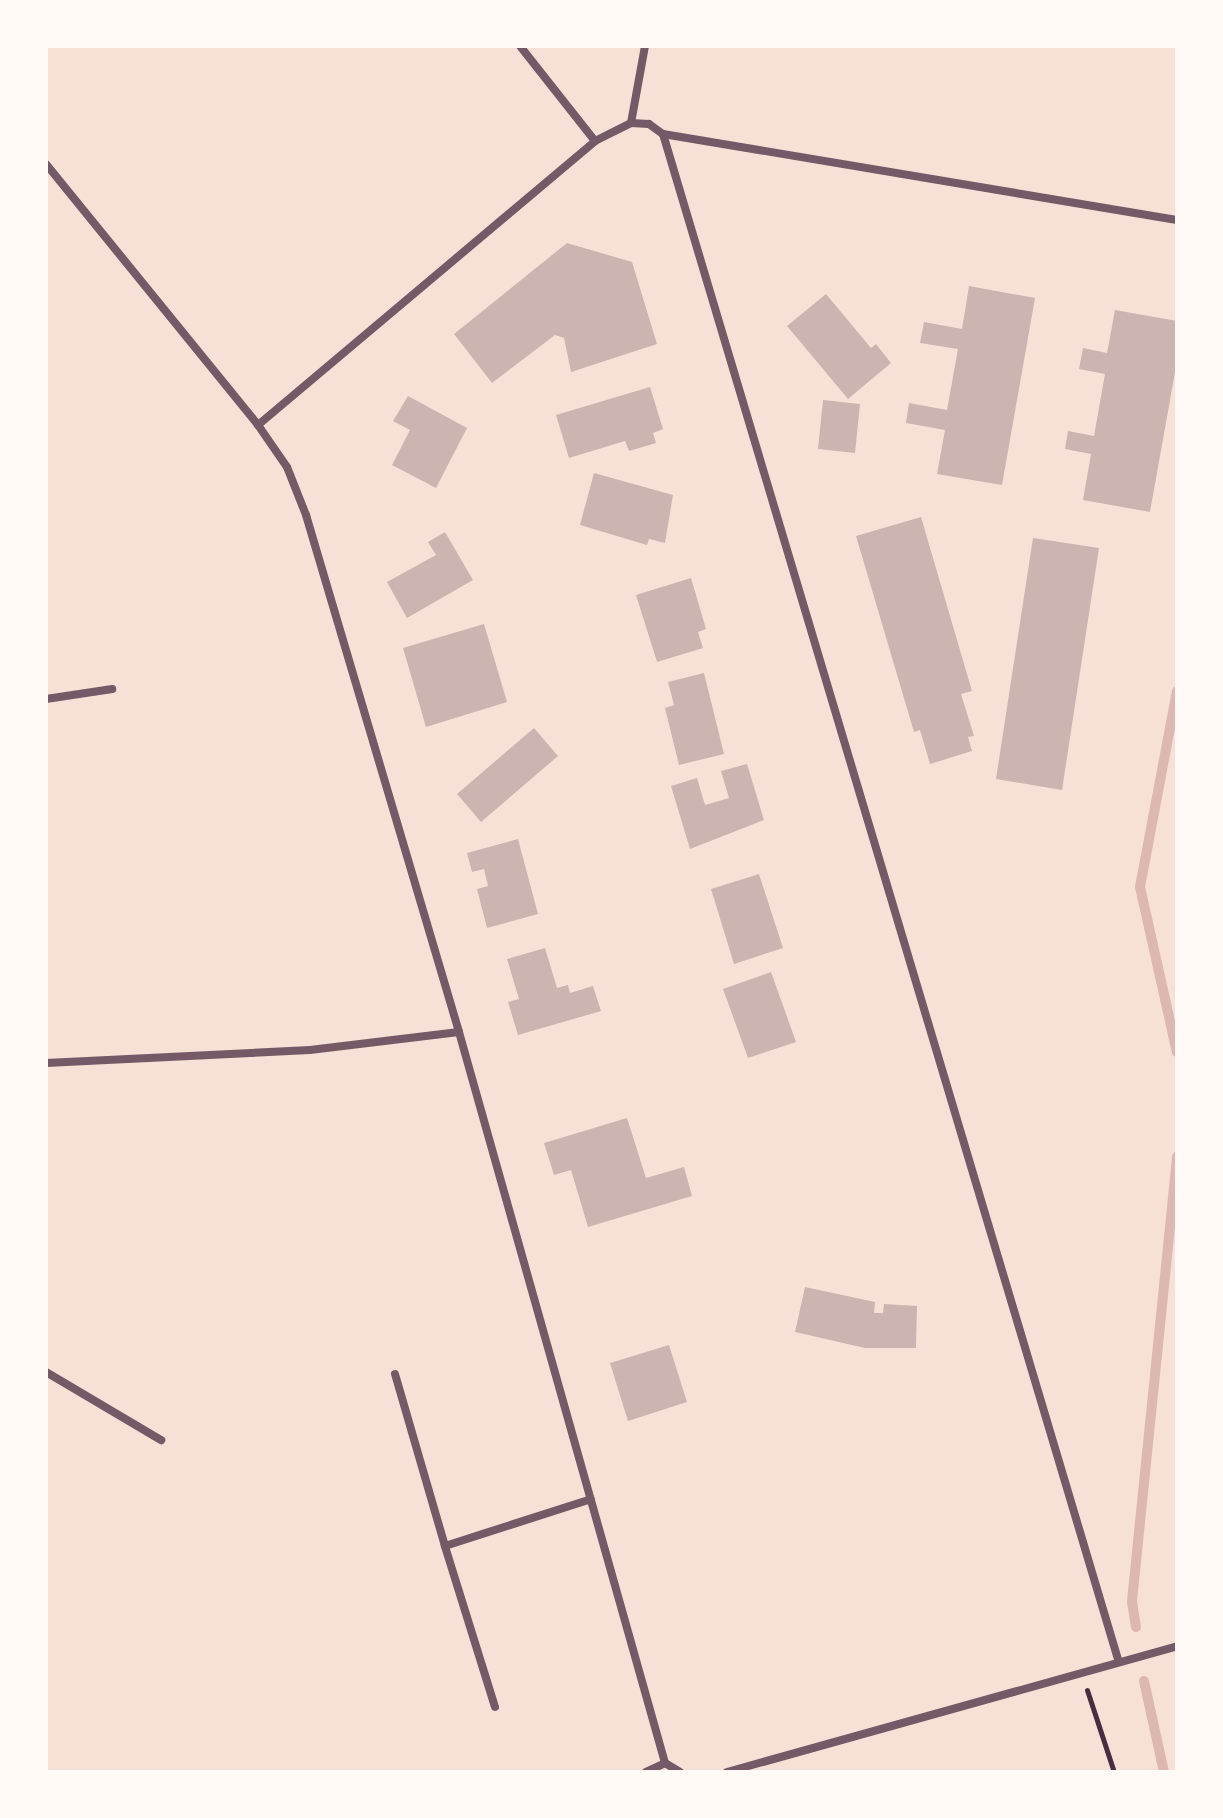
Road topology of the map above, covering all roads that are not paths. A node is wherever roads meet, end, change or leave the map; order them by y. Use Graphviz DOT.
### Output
graph roads {
  1 [pos="520,46"];
  2 [pos="645,46"];
  3 [pos="631,123"];
  4 [pos="663,134"];
  5 [pos="595,141"];
  6 [pos="46,164"];
  7 [pos="1177,220"];
  8 [pos="258,425"];
  9 [pos="112,689"];
  10 [pos="46,699"];
  11 [pos="459,1032"];
  12 [pos="46,1063"];
  13 [pos="46,1372"];
  14 [pos="395,1374"];
  15 [pos="161,1440"];
  16 [pos="591,1499"];
  17 [pos="445,1546"];
  18 [pos="1177,1646"];
  19 [pos="1118,1659"];
  20 [pos="495,1707"];
  21 [pos="665,1763"];
  22 [pos="646,1772"];
  23 [pos="680,1772"];
  24 [pos="727,1772"];
  1 -- 5 [label="street"];
  2 -- 3 [label="street"];
  3 -- 4 [label="street"];
  3 -- 5 [label="street"];
  4 -- 7 [label="street"];
  4 -- 19 [label="street"];
  5 -- 8 [label="street"];
  6 -- 8 [label="street"];
  8 -- 11 [label="street"];
  9 -- 10 [label="street"];
  11 -- 12 [label="street"];
  11 -- 16 [label="street"];
  13 -- 15 [label="street"];
  14 -- 17 [label="street"];
  16 -- 17 [label="street"];
  16 -- 21 [label="street"];
  17 -- 20 [label="street"];
  18 -- 19 [label="street"];
  19 -- 24 [label="street"];
  21 -- 22 [label="street"];
  21 -- 23 [label="street"];
}
